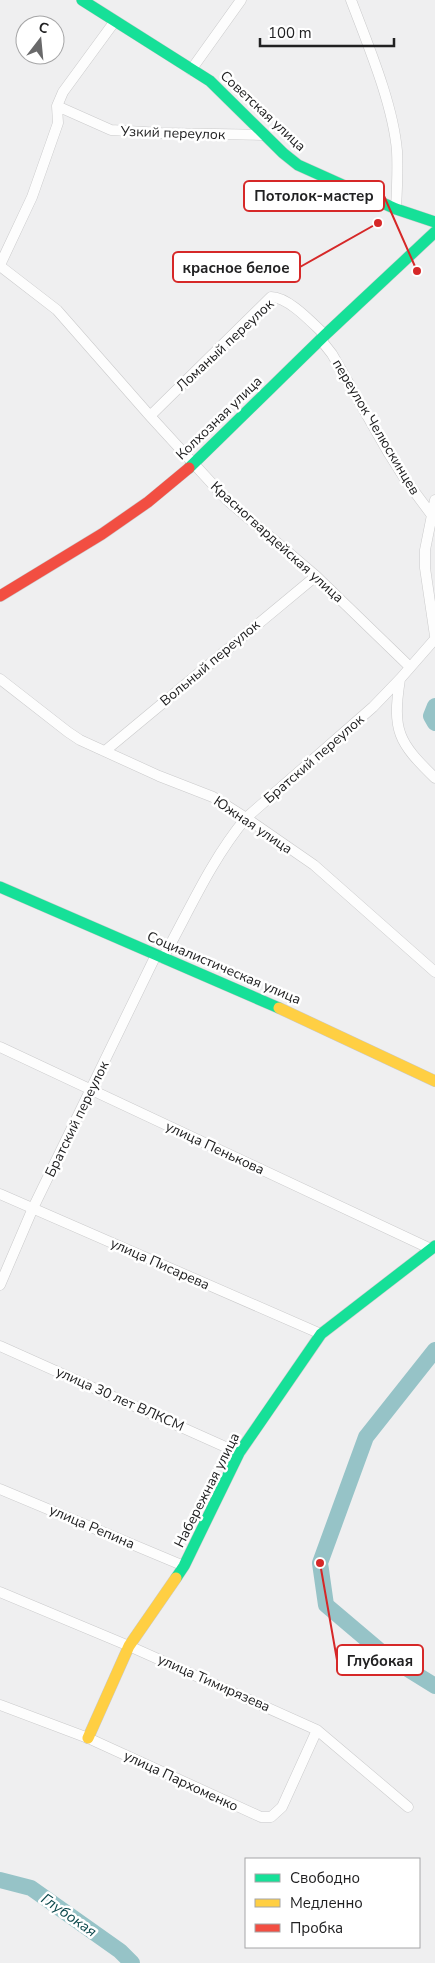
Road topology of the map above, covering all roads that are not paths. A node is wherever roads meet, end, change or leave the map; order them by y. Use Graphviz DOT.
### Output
graph roads {
  1 [pos="82,0"];
  2 [pos="241,0"];
  3 [pos="351,0"];
  4 [pos="115,21"];
  5 [pos="191,70"];
  6 [pos="57,106"];
  7 [pos="264,135"];
  8 [pos="396,209"];
  9 [pos="435,222"];
  10 [pos="434,234"];
  11 [pos="0,266"];
  12 [pos="323,338"];
  13 [pos="150,416"];
  14 [pos="194,464"];
  15 [pos="435,500"];
  16 [pos="432,514"];
  17 [pos="316,576"];
  18 [pos="0,596"];
  19 [pos="435,637"];
  20 [pos="410,667"];
  21 [pos="0,679"];
  22 [pos="400,680"];
  23 [pos="105,751"];
  24 [pos="435,778"];
  25 [pos="246,818"];
  26 [pos="0,887"];
  27 [pos="160,957"];
  28 [pos="435,972"];
  29 [pos="0,1047"];
  30 [pos="435,1081"];
  31 [pos="91,1090"];
  32 [pos="0,1194"];
  33 [pos="33,1208"];
  34 [pos="433,1248"];
  35 [pos="0,1285"];
  36 [pos="321,1334"];
  37 [pos="0,1346"];
  38 [pos="239,1453"];
  39 [pos="0,1489"];
  40 [pos="184,1566"];
  41 [pos="0,1592"];
  42 [pos="129,1646"];
  43 [pos="0,1705"];
  44 [pos="317,1730"];
  45 [pos="88,1738"];
  46 [pos="408,1807"];
  1 -- 4 [label="street, Советская улица"];
  2 -- 5 [label="street"];
  3 -- 8 [label="street"];
  4 -- 5 [label="street, Советская улица"];
  4 -- 6 [label="street"];
  5 -- 7 [label="street, Советская улица"];
  6 -- 7 [label="street, Узкий переулок"];
  6 -- 11 [label="street"];
  7 -- 8 [label="street, Советская улица"];
  8 -- 9 [label="street, Советская улица"];
  10 -- 12 [label="street, Колхозная улица"];
  11 -- 13 [label="street, Красногвардейская улица"];
  12 -- 13 [label="street, Ломаный переулок"];
  12 -- 14 [label="street, Колхозная улица"];
  12 -- 16 [label="street, переулок Челюскинцев"];
  13 -- 14 [label="street, Красногвардейская улица"];
  14 -- 17 [label="street, Красногвардейская улица"];
  14 -- 18 [label="street, Колхозная улица"];
  15 -- 16 [label="street"];
  16 -- 19 [label="street"];
  17 -- 20 [label="street, Красногвардейская улица"];
  17 -- 23 [label="street, Вольный переулок"];
  19 -- 20 [label="street"];
  20 -- 22 [label="street, Братский переулок"];
  21 -- 23 [label="street, Южная улица"];
  22 -- 24 [label="street"];
  22 -- 25 [label="street, Братский переулок"];
  23 -- 25 [label="street, Южная улица"];
  25 -- 27 [label="street, Братский переулок"];
  25 -- 28 [label="street, Южная улица"];
  26 -- 27 [label="street, Социалистическая улица"];
  27 -- 30 [label="street, Социалистическая улица"];
  27 -- 31 [label="street, Братский переулок"];
  29 -- 31 [label="street, улица Пенькова"];
  31 -- 33 [label="street, Братский переулок"];
  31 -- 34 [label="street, улица Пенькова"];
  32 -- 33 [label="street, улица Писарева"];
  33 -- 35 [label="street, Братский переулок"];
  33 -- 36 [label="street, улица Писарева"];
  34 -- 36 [label="street, Набережная улица"];
  36 -- 38 [label="street, Набережная улица"];
  37 -- 38 [label="street, улица 30 лет ВЛКСМ"];
  38 -- 40 [label="street, Набережная улица"];
  39 -- 40 [label="street, улица Репина"];
  40 -- 42 [label="street, Набережная улица"];
  41 -- 42 [label="street, улица Тимирязева"];
  42 -- 44 [label="street, улица Тимирязева"];
  42 -- 45 [label="street, Набережная улица"];
  43 -- 45 [label="street, улица Пархоменко"];
  44 -- 45 [label="street, улица Пархоменко"];
  44 -- 46 [label="street, улица Тимирязева"];
}
